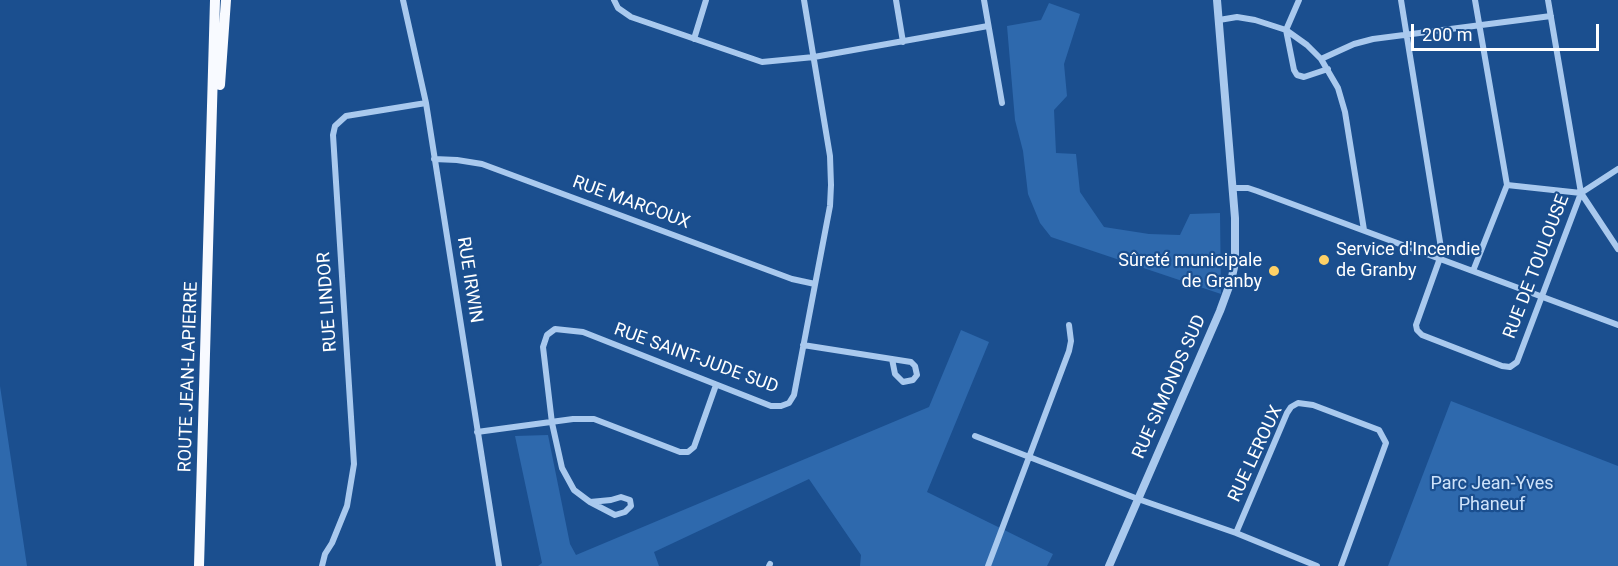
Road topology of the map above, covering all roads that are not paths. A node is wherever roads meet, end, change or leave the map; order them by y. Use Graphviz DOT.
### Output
graph roads {
  1 [pos="215,0"];
  2 [pos="226,0"];
  3 [pos="403,0"];
  4 [pos="615,0"];
  5 [pos="706,0"];
  6 [pos="804,0"];
  7 [pos="896,0"];
  8 [pos="984,0"];
  9 [pos="1218,0"];
  10 [pos="1299,0"];
  11 [pos="1401,0"];
  12 [pos="1475,0"];
  13 [pos="1548,0"];
  14 [pos="1551,16"];
  15 [pos="1219,20"];
  16 [pos="1480,25"];
  17 [pos="988,26"];
  18 [pos="1286,30"];
  19 [pos="1407,35"];
  20 [pos="694,39"];
  21 [pos="903,42"];
  22 [pos="814,57"];
  23 [pos="1321,59"];
  24 [pos="1328,69"];
  25 [pos="426,103"];
  26 [pos="1002,103"];
  27 [pos="434,159"];
  28 [pos="1618,170"];
  29 [pos="1507,185"];
  30 [pos="1233,188"];
  31 [pos="211,190"];
  32 [pos="1581,193"];
  33 [pos="1364,230"];
  34 [pos="1618,249"];
  35 [pos="1440,258"];
  36 [pos="1473,271"];
  37 [pos="816,284"];
  38 [pos="1542,296"];
  39 [pos="1069,325"];
  40 [pos="1618,325"];
  41 [pos="803,345"];
  42 [pos="892,359"];
  43 [pos="716,385"];
  44 [pos="552,423"];
  45 [pos="477,432"];
  46 [pos="975,436"];
  47 [pos="1030,457"];
  48 [pos="1138,499"];
  49 [pos="590,502"];
  50 [pos="1236,533"];
  51 [pos="199,566"];
  52 [pos="322,566"];
  53 [pos="499,566"];
  54 [pos="987,566"];
  55 [pos="1109,566"];
  56 [pos="1317,566"];
  57 [pos="1341,566"];
  1 -- 31 [label="highway, ROUTE JEAN-LAPIERRE"];
  2 -- 31 [label="highway, ROUTE JEAN-LAPIERRE"];
  3 -- 25 [label="street, RUE IRWIN"];
  4 -- 20 [label="street"];
  5 -- 20 [label="street"];
  6 -- 22 [label="street, RUE SAINT-JUDE SUD"];
  7 -- 21 [label="street"];
  8 -- 17 [label="street"];
  9 -- 15 [label="street, RUE SIMONDS SUD"];
  10 -- 18 [label="street"];
  11 -- 19 [label="street"];
  12 -- 16 [label="street"];
  13 -- 14 [label="street, RUE DE TOULOUSE"];
  14 -- 16 [label="street"];
  14 -- 32 [label="street, RUE DE TOULOUSE"];
  15 -- 18 [label="street"];
  15 -- 30 [label="street, RUE SIMONDS SUD"];
  16 -- 19 [label="street"];
  16 -- 29 [label="street"];
  17 -- 21 [label="street"];
  17 -- 26 [label="street"];
  18 -- 23 [label="street"];
  18 -- 24 [label="street"];
  19 -- 23 [label="street"];
  19 -- 35 [label="street"];
  20 -- 22 [label="street"];
  21 -- 22 [label="street"];
  22 -- 37 [label="street, RUE SAINT-JUDE SUD"];
  23 -- 24 [label="street"];
  24 -- 33 [label="street"];
  25 -- 27 [label="street, RUE IRWIN"];
  25 -- 52 [label="street, RUE LINDOR"];
  27 -- 37 [label="street, RUE MARCOUX"];
  27 -- 45 [label="street, RUE IRWIN"];
  28 -- 32 [label="street"];
  29 -- 32 [label="street"];
  29 -- 36 [label="street"];
  30 -- 33 [label="street"];
  30 -- 48 [label="street, RUE SIMONDS SUD"];
  31 -- 51 [label="highway, ROUTE JEAN-LAPIERRE"];
  32 -- 34 [label="street"];
  32 -- 38 [label="street, RUE DE TOULOUSE"];
  33 -- 35 [label="street"];
  35 -- 36 [label="street"];
  35 -- 38 [label="street, RUE DE TOULOUSE"];
  36 -- 38 [label="street"];
  37 -- 41 [label="street, RUE SAINT-JUDE SUD"];
  38 -- 40 [label="street"];
  39 -- 47 [label="street"];
  41 -- 42 [label="street"];
  41 -- 43 [label="street, RUE SAINT-JUDE SUD"];
  42 -- 42 [label="street"];
  43 -- 44 [label="street"];
  43 -- 44 [label="street, RUE SAINT-JUDE SUD"];
  44 -- 45 [label="street"];
  44 -- 49 [label="street, RUE SAINT-JUDE SUD"];
  45 -- 53 [label="street, RUE IRWIN"];
  46 -- 47 [label="street"];
  47 -- 48 [label="street"];
  47 -- 54 [label="street"];
  48 -- 50 [label="street"];
  48 -- 55 [label="street, RUE SIMONDS SUD"];
  49 -- 49 [label="street, RUE SAINT-JUDE SUD"];
  50 -- 56 [label="street"];
  50 -- 57 [label="street, RUE LEROUX"];
}
